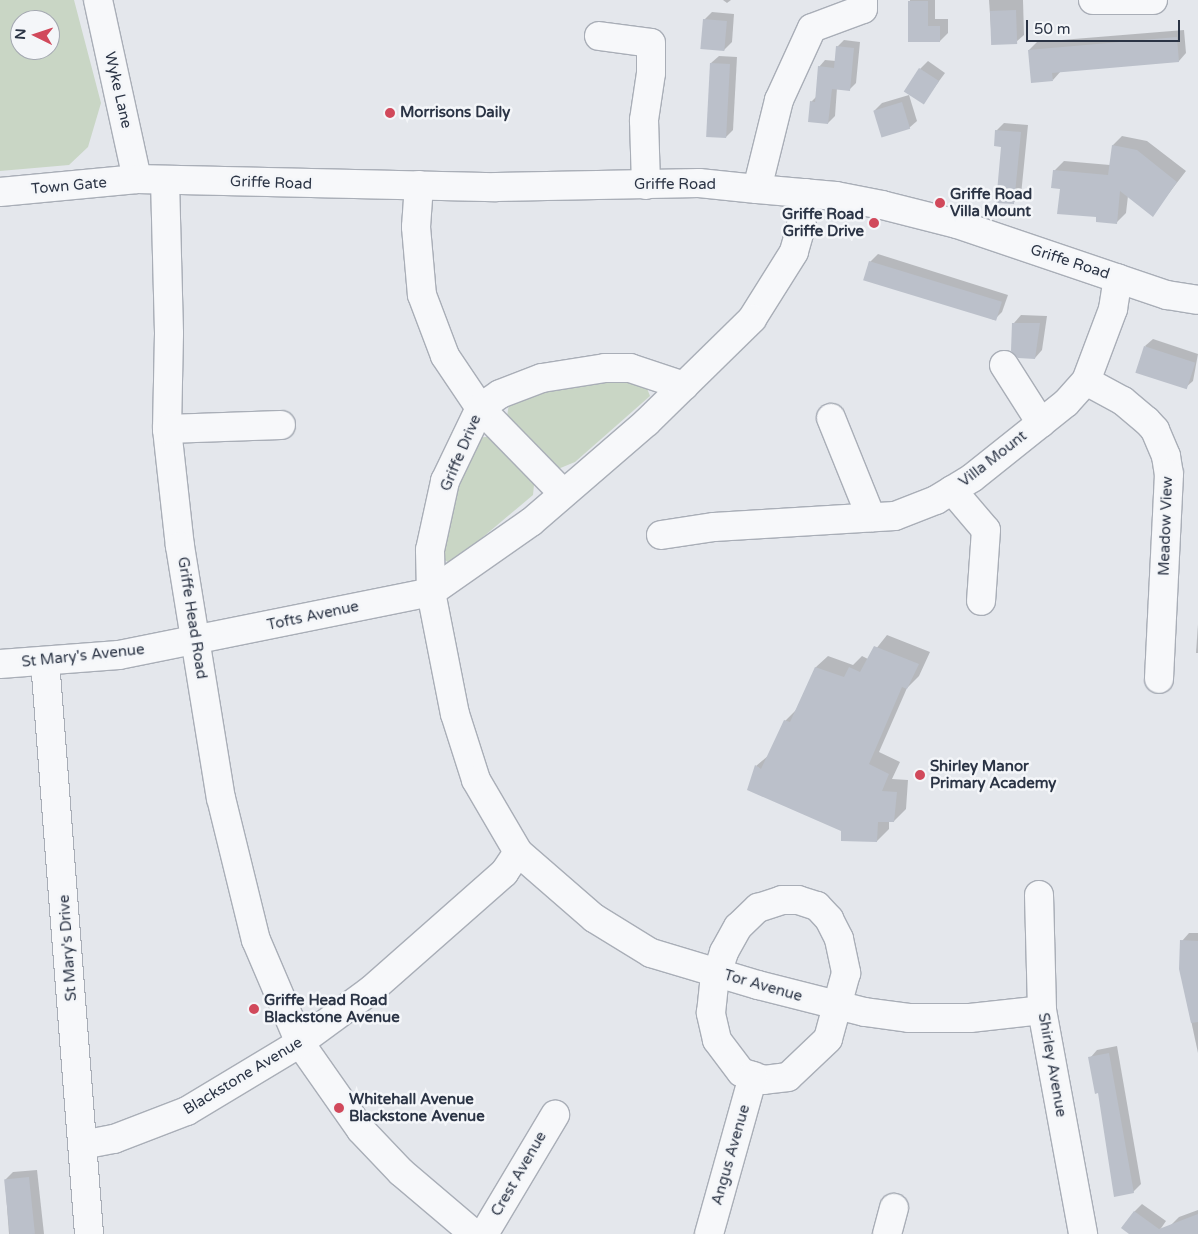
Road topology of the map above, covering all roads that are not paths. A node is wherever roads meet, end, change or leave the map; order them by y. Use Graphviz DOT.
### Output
graph roads {
  1 [pos="98,0"];
  2 [pos="863,0"];
  3 [pos="1093,0"];
  4 [pos="1153,0"];
  5 [pos="599,36"];
  6 [pos="137,179"];
  7 [pos="165,180"];
  8 [pos="419,185"];
  9 [pos="646,185"];
  10 [pos="757,188"];
  11 [pos="0,192"];
  12 [pos="805,193"];
  13 [pos="1118,278"];
  14 [pos="1198,300"];
  15 [pos="1004,365"];
  16 [pos="1086,382"];
  17 [pos="684,386"];
  18 [pos="480,408"];
  19 [pos="831,418"];
  20 [pos="1040,423"];
  21 [pos="281,425"];
  22 [pos="167,429"];
  23 [pos="952,490"];
  24 [pos="562,492"];
  25 [pos="871,517"];
  26 [pos="661,535"];
  27 [pos="431,592"];
  28 [pos="981,601"];
  29 [pos="195,641"];
  30 [pos="45,661"];
  31 [pos="0,664"];
  32 [pos="1159,679"];
  33 [pos="518,852"];
  34 [pos="1040,895"];
  35 [pos="717,972"];
  36 [pos="838,1006"];
  37 [pos="1042,1010"];
  38 [pos="300,1043"];
  39 [pos="753,1076"];
  40 [pos="555,1115"];
  41 [pos="82,1145"];
  42 [pos="89,1234"];
  43 [pos="474,1234"];
  44 [pos="484,1234"];
  45 [pos="709,1234"];
  46 [pos="1083,1234"];
  1 -- 6 [label="street, Wyke Lane"];
  2 -- 10 [label="street"];
  3 -- 4 [label="street"];
  5 -- 9 [label="street"];
  6 -- 7 [label="street, Griffe Road"];
  6 -- 11 [label="street, Town Gate"];
  7 -- 8 [label="street, Griffe Road"];
  7 -- 22 [label="street, Griffe Head Road"];
  8 -- 9 [label="street, Griffe Road"];
  8 -- 18 [label="street"];
  9 -- 10 [label="street, Griffe Road"];
  10 -- 12 [label="street, Griffe Road"];
  12 -- 13 [label="street, Griffe Road"];
  12 -- 17 [label="street"];
  13 -- 14 [label="street, Griffe Road"];
  13 -- 16 [label="street, Villa Mount"];
  15 -- 20 [label="street"];
  16 -- 20 [label="street, Villa Mount"];
  16 -- 32 [label="street, Meadow View"];
  17 -- 18 [label="street, Griffe Drive"];
  17 -- 24 [label="street"];
  18 -- 24 [label="street"];
  18 -- 27 [label="street, Griffe Drive"];
  19 -- 25 [label="street"];
  20 -- 23 [label="street, Villa Mount"];
  21 -- 22 [label="street"];
  22 -- 29 [label="street, Griffe Head Road"];
  23 -- 25 [label="street, Villa Mount"];
  23 -- 28 [label="street"];
  24 -- 27 [label="street"];
  25 -- 26 [label="street, Villa Mount"];
  27 -- 29 [label="street, Tofts Avenue"];
  27 -- 33 [label="street, Griffe Drive"];
  29 -- 30 [label="street, St Mary's Avenue"];
  29 -- 38 [label="street, Griffe Head Road"];
  30 -- 31 [label="street, St Mary's Avenue"];
  30 -- 41 [label="street, St Mary's Drive"];
  33 -- 35 [label="street, Tor Avenue"];
  33 -- 38 [label="street, Blackstone Avenue"];
  34 -- 37 [label="street, Shirley Avenue"];
  35 -- 36 [label="street, Tor Avenue"];
  35 -- 36 [label="street"];
  35 -- 39 [label="street"];
  36 -- 37 [label="street, Tor Avenue"];
  36 -- 39 [label="street"];
  37 -- 46 [label="street, Shirley Avenue"];
  38 -- 41 [label="street, Blackstone Avenue"];
  38 -- 43 [label="street, Griffe Head Road"];
  39 -- 45 [label="street, Angus Avenue"];
  40 -- 44 [label="street, Crest Avenue"];
  41 -- 42 [label="street, St Mary's Drive"];
}
